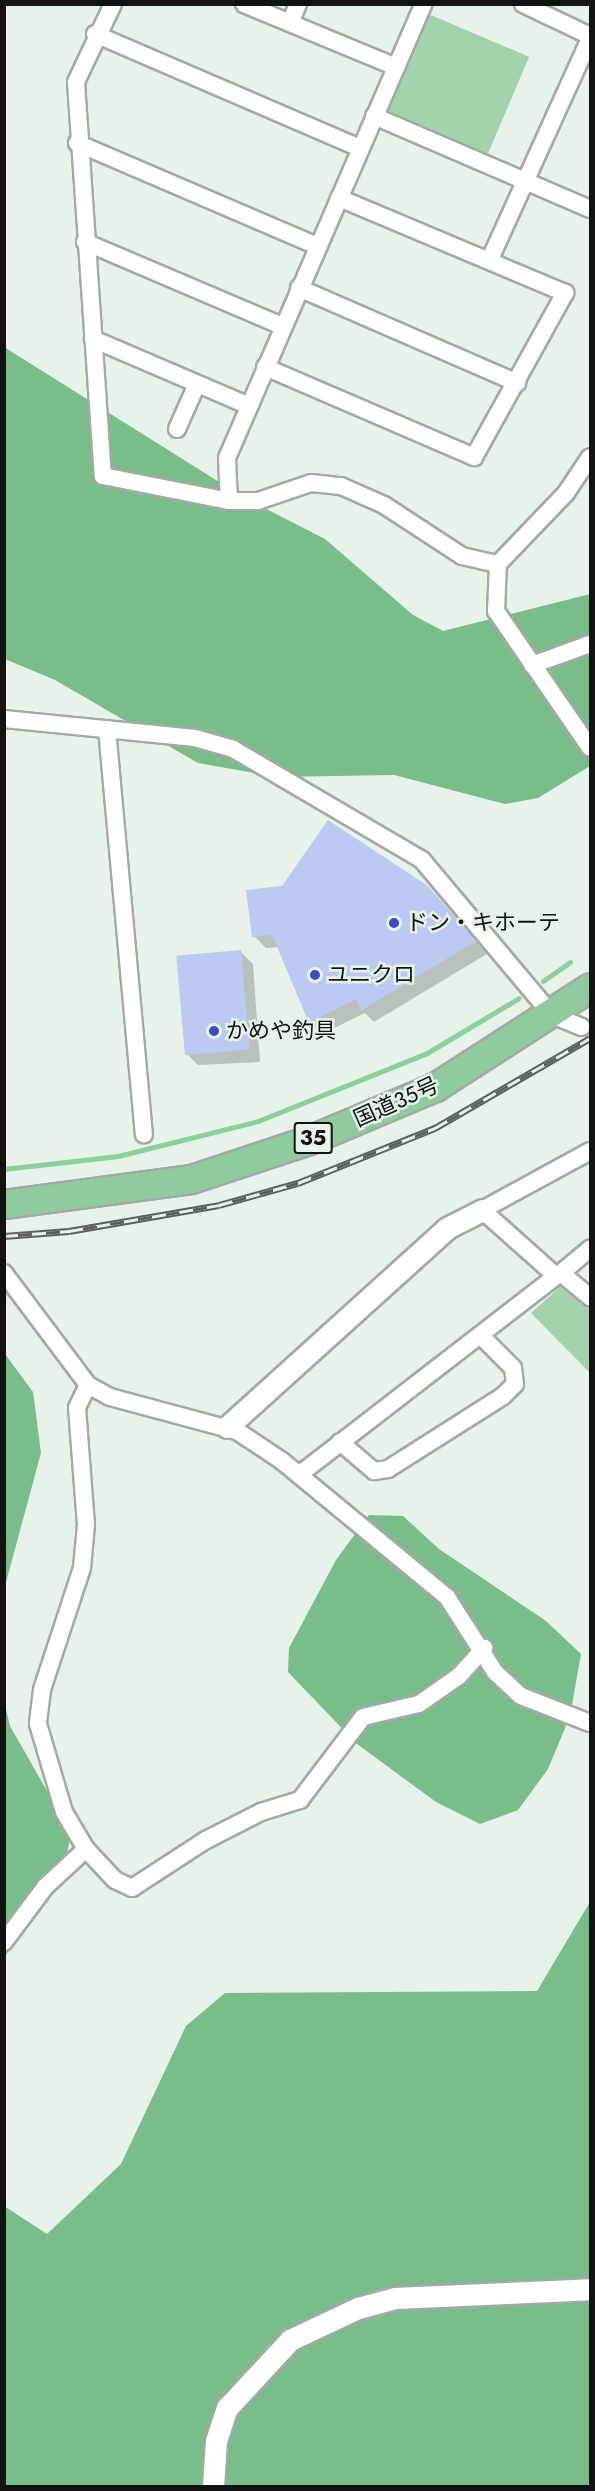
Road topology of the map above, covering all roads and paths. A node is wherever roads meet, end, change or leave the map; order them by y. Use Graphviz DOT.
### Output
graph roads {
  1 [pos="113,4"];
  2 [pos="244,4"];
  3 [pos="298,4"];
  4 [pos="423,4"];
  5 [pos="523,4"];
  6 [pos="290,23"];
  7 [pos="95,34"];
  8 [pos="591,38"];
  9 [pos="396,67"];
  10 [pos="374,116"];
  11 [pos="76,143"];
  12 [pos="360,148"];
  13 [pos="526,181"];
  14 [pos="339,198"];
  15 [pos="591,209"];
  16 [pos="85,242"];
  17 [pos="317,246"];
  18 [pos="489,259"];
  19 [pos="299,288"];
  20 [pos="282,326"];
  21 [pos="93,339"];
  22 [pos="265,367"];
  23 [pos="517,383"];
  24 [pos="196,384"];
  25 [pos="249,406"];
  26 [pos="177,429"];
  27 [pos="591,457"];
  28 [pos="229,501"];
  29 [pos="498,564"];
  30 [pos="591,644"];
  31 [pos="532,665"];
  32 [pos="4,719"];
  33 [pos="107,729"];
  34 [pos="591,748"];
  35 [pos="591,987"];
  36 [pos="552,1015"];
  37 [pos="582,1027"];
  38 [pos="144,1134"];
  39 [pos="591,1151"];
  40 [pos="4,1204"];
  41 [pos="482,1210"];
  42 [pos="591,1250"];
  43 [pos="4,1273"];
  44 [pos="559,1274"];
  45 [pos="591,1297"];
  46 [pos="481,1336"];
  47 [pos="88,1385"];
  48 [pos="226,1427"];
  49 [pos="340,1442"];
  50 [pos="300,1474"];
  51 [pos="484,1648"];
  52 [pos="591,1723"];
  53 [pos="86,1850"];
  54 [pos="4,1942"];
  55 [pos="591,2289"];
  56 [pos="213,2487"];
  1 -- 7 [label="street"];
  2 -- 6 [label="street"];
  3 -- 6 [label="street"];
  4 -- 9 [label="street"];
  5 -- 8 [label="street"];
  6 -- 9 [label="street"];
  7 -- 11 [label="street"];
  7 -- 12 [label="street"];
  8 -- 13 [label="street"];
  9 -- 10 [label="street"];
  10 -- 12 [label="street"];
  10 -- 13 [label="street"];
  11 -- 16 [label="street"];
  11 -- 17 [label="street"];
  12 -- 14 [label="street"];
  13 -- 15 [label="street"];
  13 -- 18 [label="street"];
  14 -- 17 [label="street"];
  14 -- 18 [label="street"];
  16 -- 20 [label="street"];
  16 -- 21 [label="street"];
  17 -- 19 [label="street"];
  18 -- 23 [label="street"];
  19 -- 20 [label="street"];
  19 -- 23 [label="street"];
  20 -- 22 [label="street"];
  21 -- 24 [label="street"];
  21 -- 28 [label="street"];
  22 -- 23 [label="street"];
  22 -- 25 [label="street"];
  24 -- 25 [label="street"];
  24 -- 26 [label="street"];
  25 -- 28 [label="street"];
  27 -- 29 [label="street"];
  28 -- 29 [label="street"];
  29 -- 31 [label="street"];
  30 -- 31 [label="street"];
  31 -- 34 [label="street"];
  32 -- 33 [label="street"];
  33 -- 36 [label="street"];
  33 -- 38 [label="street"];
  35 -- 36 [label="highway, 国道35号 / 35"];
  36 -- 37 [label="street"];
  36 -- 40 [label="highway, 国道35号 / 35"];
  39 -- 41 [label="street"];
  41 -- 44 [label="street"];
  41 -- 48 [label="street"];
  42 -- 44 [label="street"];
  43 -- 47 [label="street"];
  44 -- 45 [label="street"];
  44 -- 46 [label="street"];
  46 -- 49 [label="street"];
  46 -- 49 [label="street"];
  47 -- 48 [label="street"];
  47 -- 53 [label="street"];
  48 -- 50 [label="street"];
  49 -- 50 [label="street"];
  50 -- 51 [label="street"];
  51 -- 52 [label="street"];
  51 -- 53 [label="street"];
  53 -- 54 [label="street"];
  55 -- 56 [label="street"];
}
